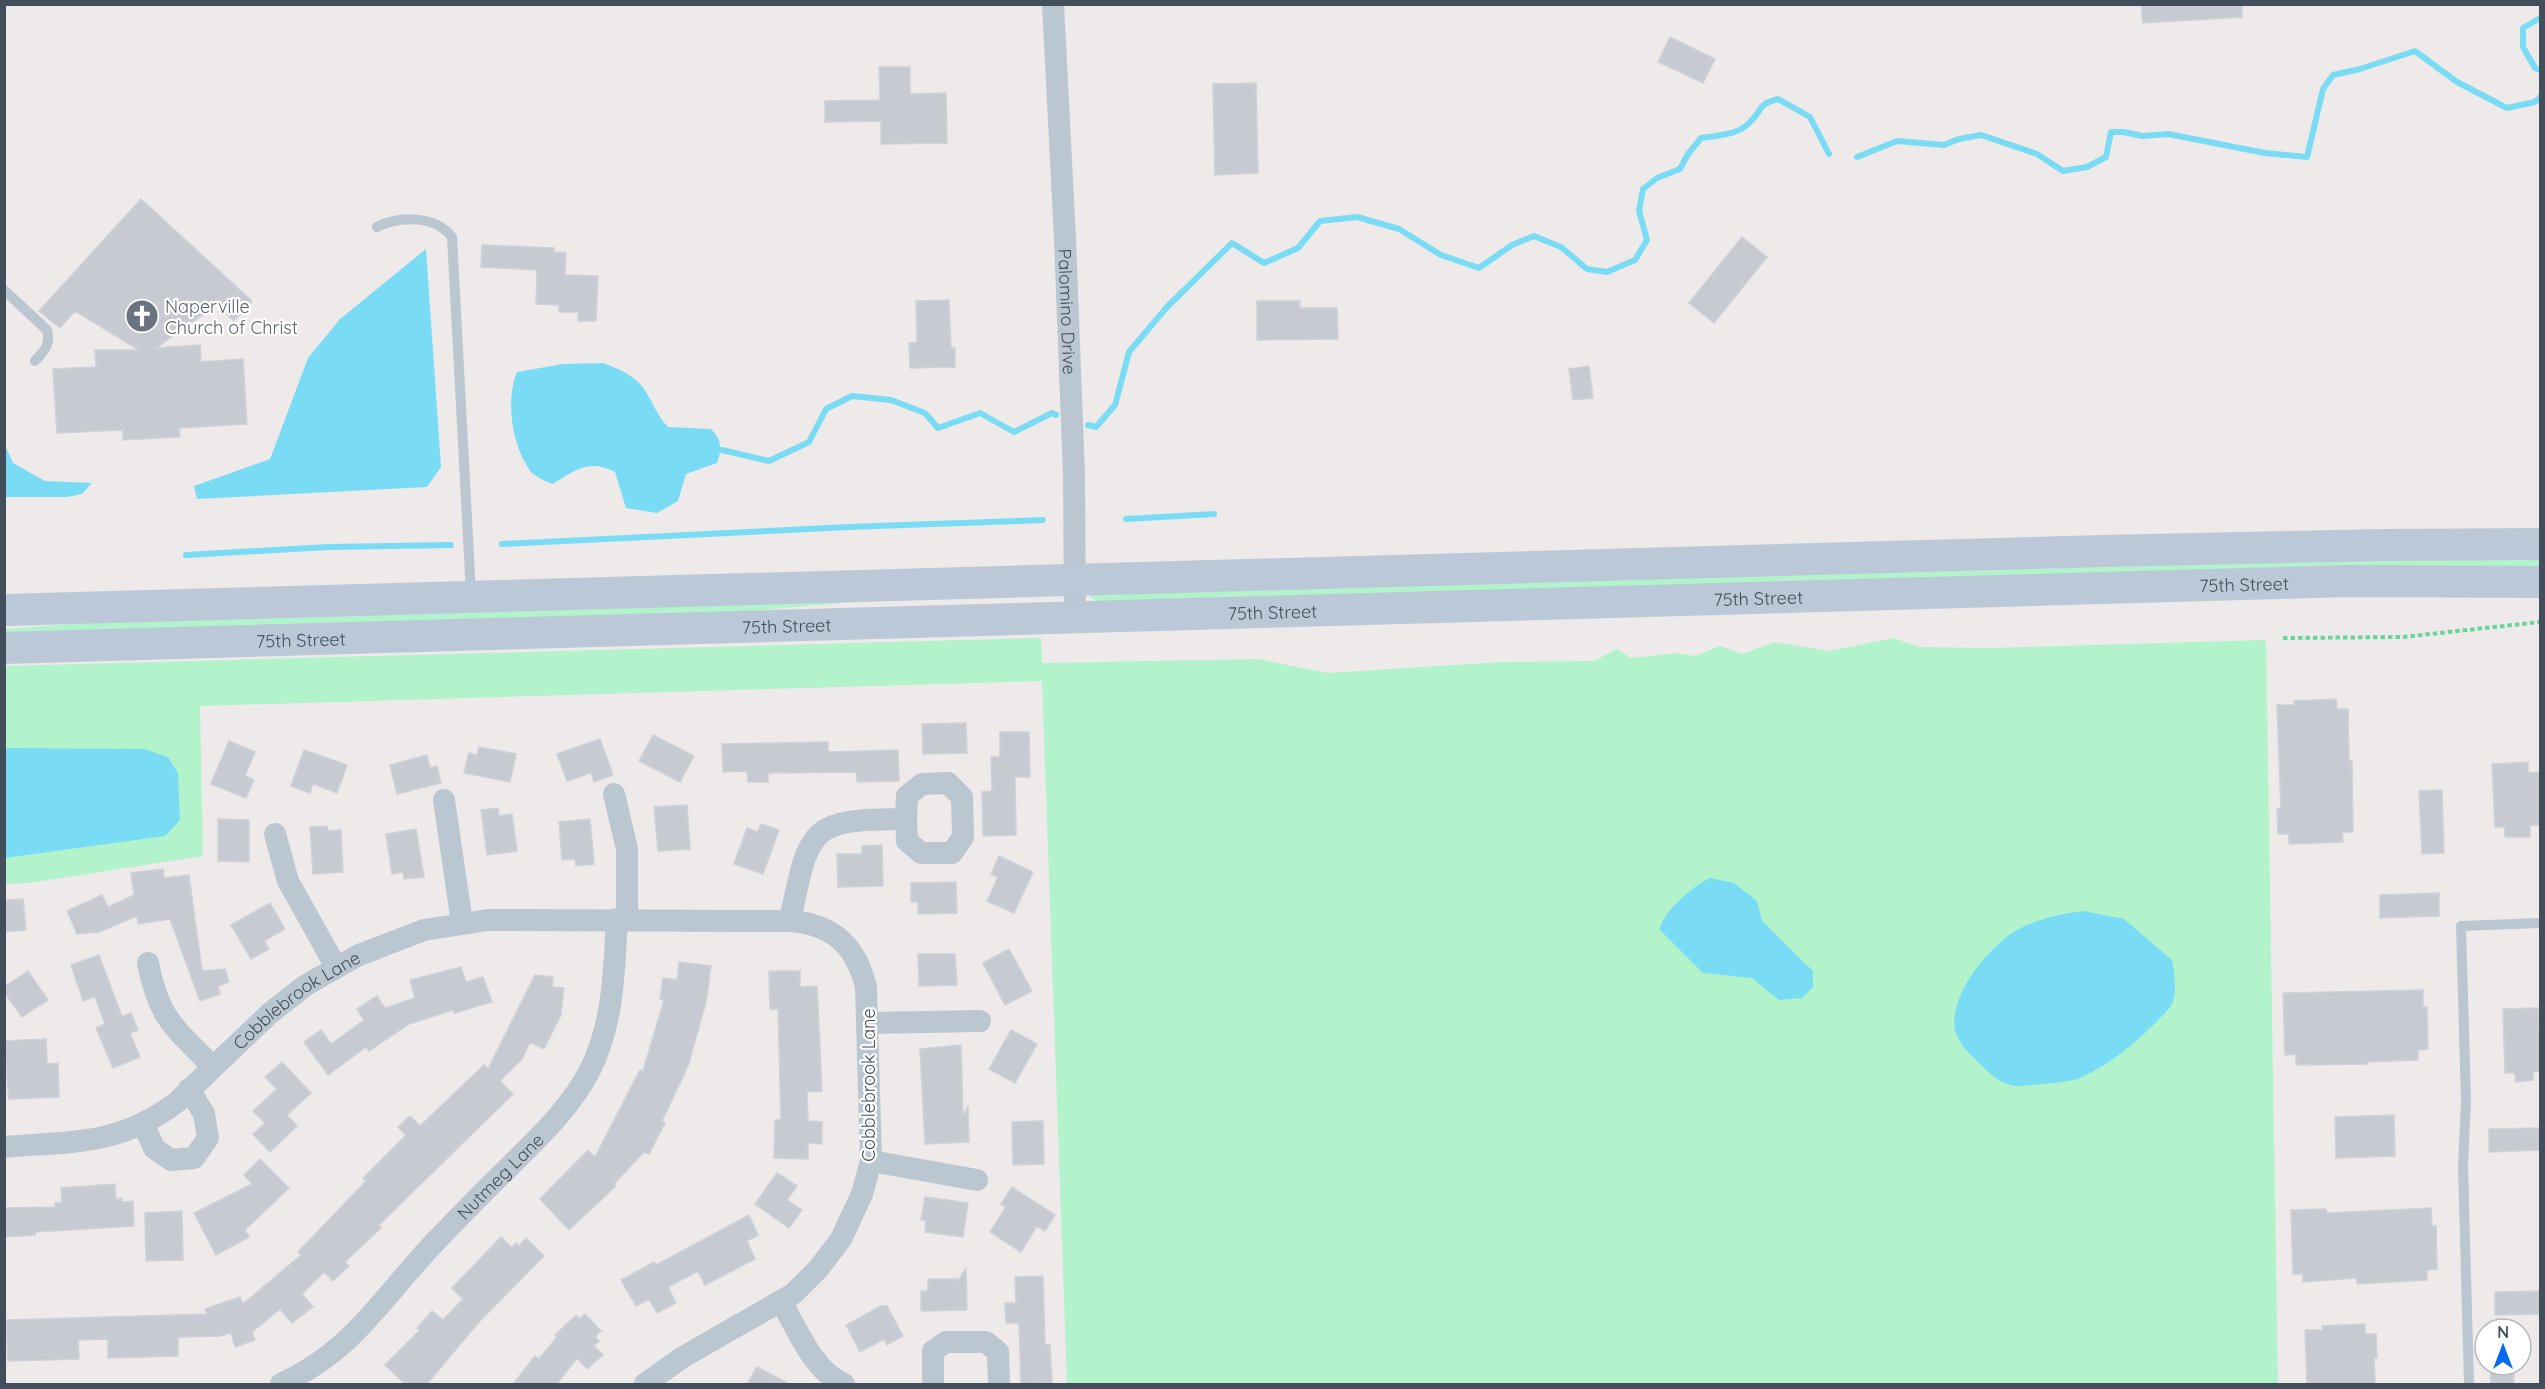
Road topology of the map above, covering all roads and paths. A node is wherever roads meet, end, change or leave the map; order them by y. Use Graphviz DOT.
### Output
graph roads {
  1 [pos="1053,4"];
  2 [pos="377,227"];
  3 [pos="4,290"];
  4 [pos="35,361"];
  5 [pos="2541,544"];
  6 [pos="2541,582"];
  7 [pos="471,597"];
  8 [pos="1074,599"];
  9 [pos="4,610"];
  10 [pos="2541,622"];
  11 [pos="2283,638"];
  12 [pos="4,648"];
  13 [pos="615,794"];
  14 [pos="444,800"];
  15 [pos="906,819"];
  16 [pos="275,834"];
  17 [pos="622,919"];
  18 [pos="790,921"];
  19 [pos="462,923"];
  20 [pos="2541,923"];
  21 [pos="148,963"];
  22 [pos="336,967"];
  23 [pos="980,1021"];
  24 [pos="868,1023"];
  25 [pos="212,1066"];
  26 [pos="189,1089"];
  27 [pos="143,1123"];
  28 [pos="4,1147"];
  29 [pos="871,1161"];
  30 [pos="977,1180"];
  31 [pos="781,1301"];
  32 [pos="281,1384"];
  33 [pos="645,1384"];
  34 [pos="844,1384"];
  35 [pos="933,1384"];
  36 [pos="999,1384"];
  37 [pos="2469,1384"];
  1 -- 8 [label="street, Palomino Drive"];
  2 -- 7 [label="lane"];
  3 -- 4 [label="lane"];
  5 -- 8 [label="main road, 75th Street"];
  6 -- 8 [label="main road, 75th Street"];
  7 -- 8 [label="main road, 75th Street"];
  7 -- 9 [label="main road, 75th Street"];
  8 -- 12 [label="main road, 75th Street"];
  10 -- 11 [label="path"];
  13 -- 17 [label="street, Nutmeg Lane"];
  14 -- 19 [label="street"];
  15 -- 18 [label="street"];
  16 -- 22 [label="street"];
  17 -- 18 [label="street, Cobblebrook Lane"];
  17 -- 19 [label="street, Cobblebrook Lane"];
  17 -- 32 [label="street, Nutmeg Lane"];
  18 -- 24 [label="street, Cobblebrook Lane"];
  19 -- 22 [label="street, Cobblebrook Lane"];
  20 -- 37 [label="lane"];
  21 -- 25 [label="street"];
  22 -- 25 [label="street, Cobblebrook Lane"];
  23 -- 24 [label="street"];
  24 -- 29 [label="street, Cobblebrook Lane"];
  25 -- 26 [label="street, Cobblebrook Lane"];
  26 -- 27 [label="street, Cobblebrook Lane"];
  26 -- 27 [label="street"];
  27 -- 28 [label="street, Cobblebrook Lane"];
  29 -- 30 [label="street"];
  29 -- 31 [label="street, Cobblebrook Lane"];
  31 -- 33 [label="street, Cobblebrook Lane"];
  31 -- 34 [label="street"];
  35 -- 36 [label="street"];
}
